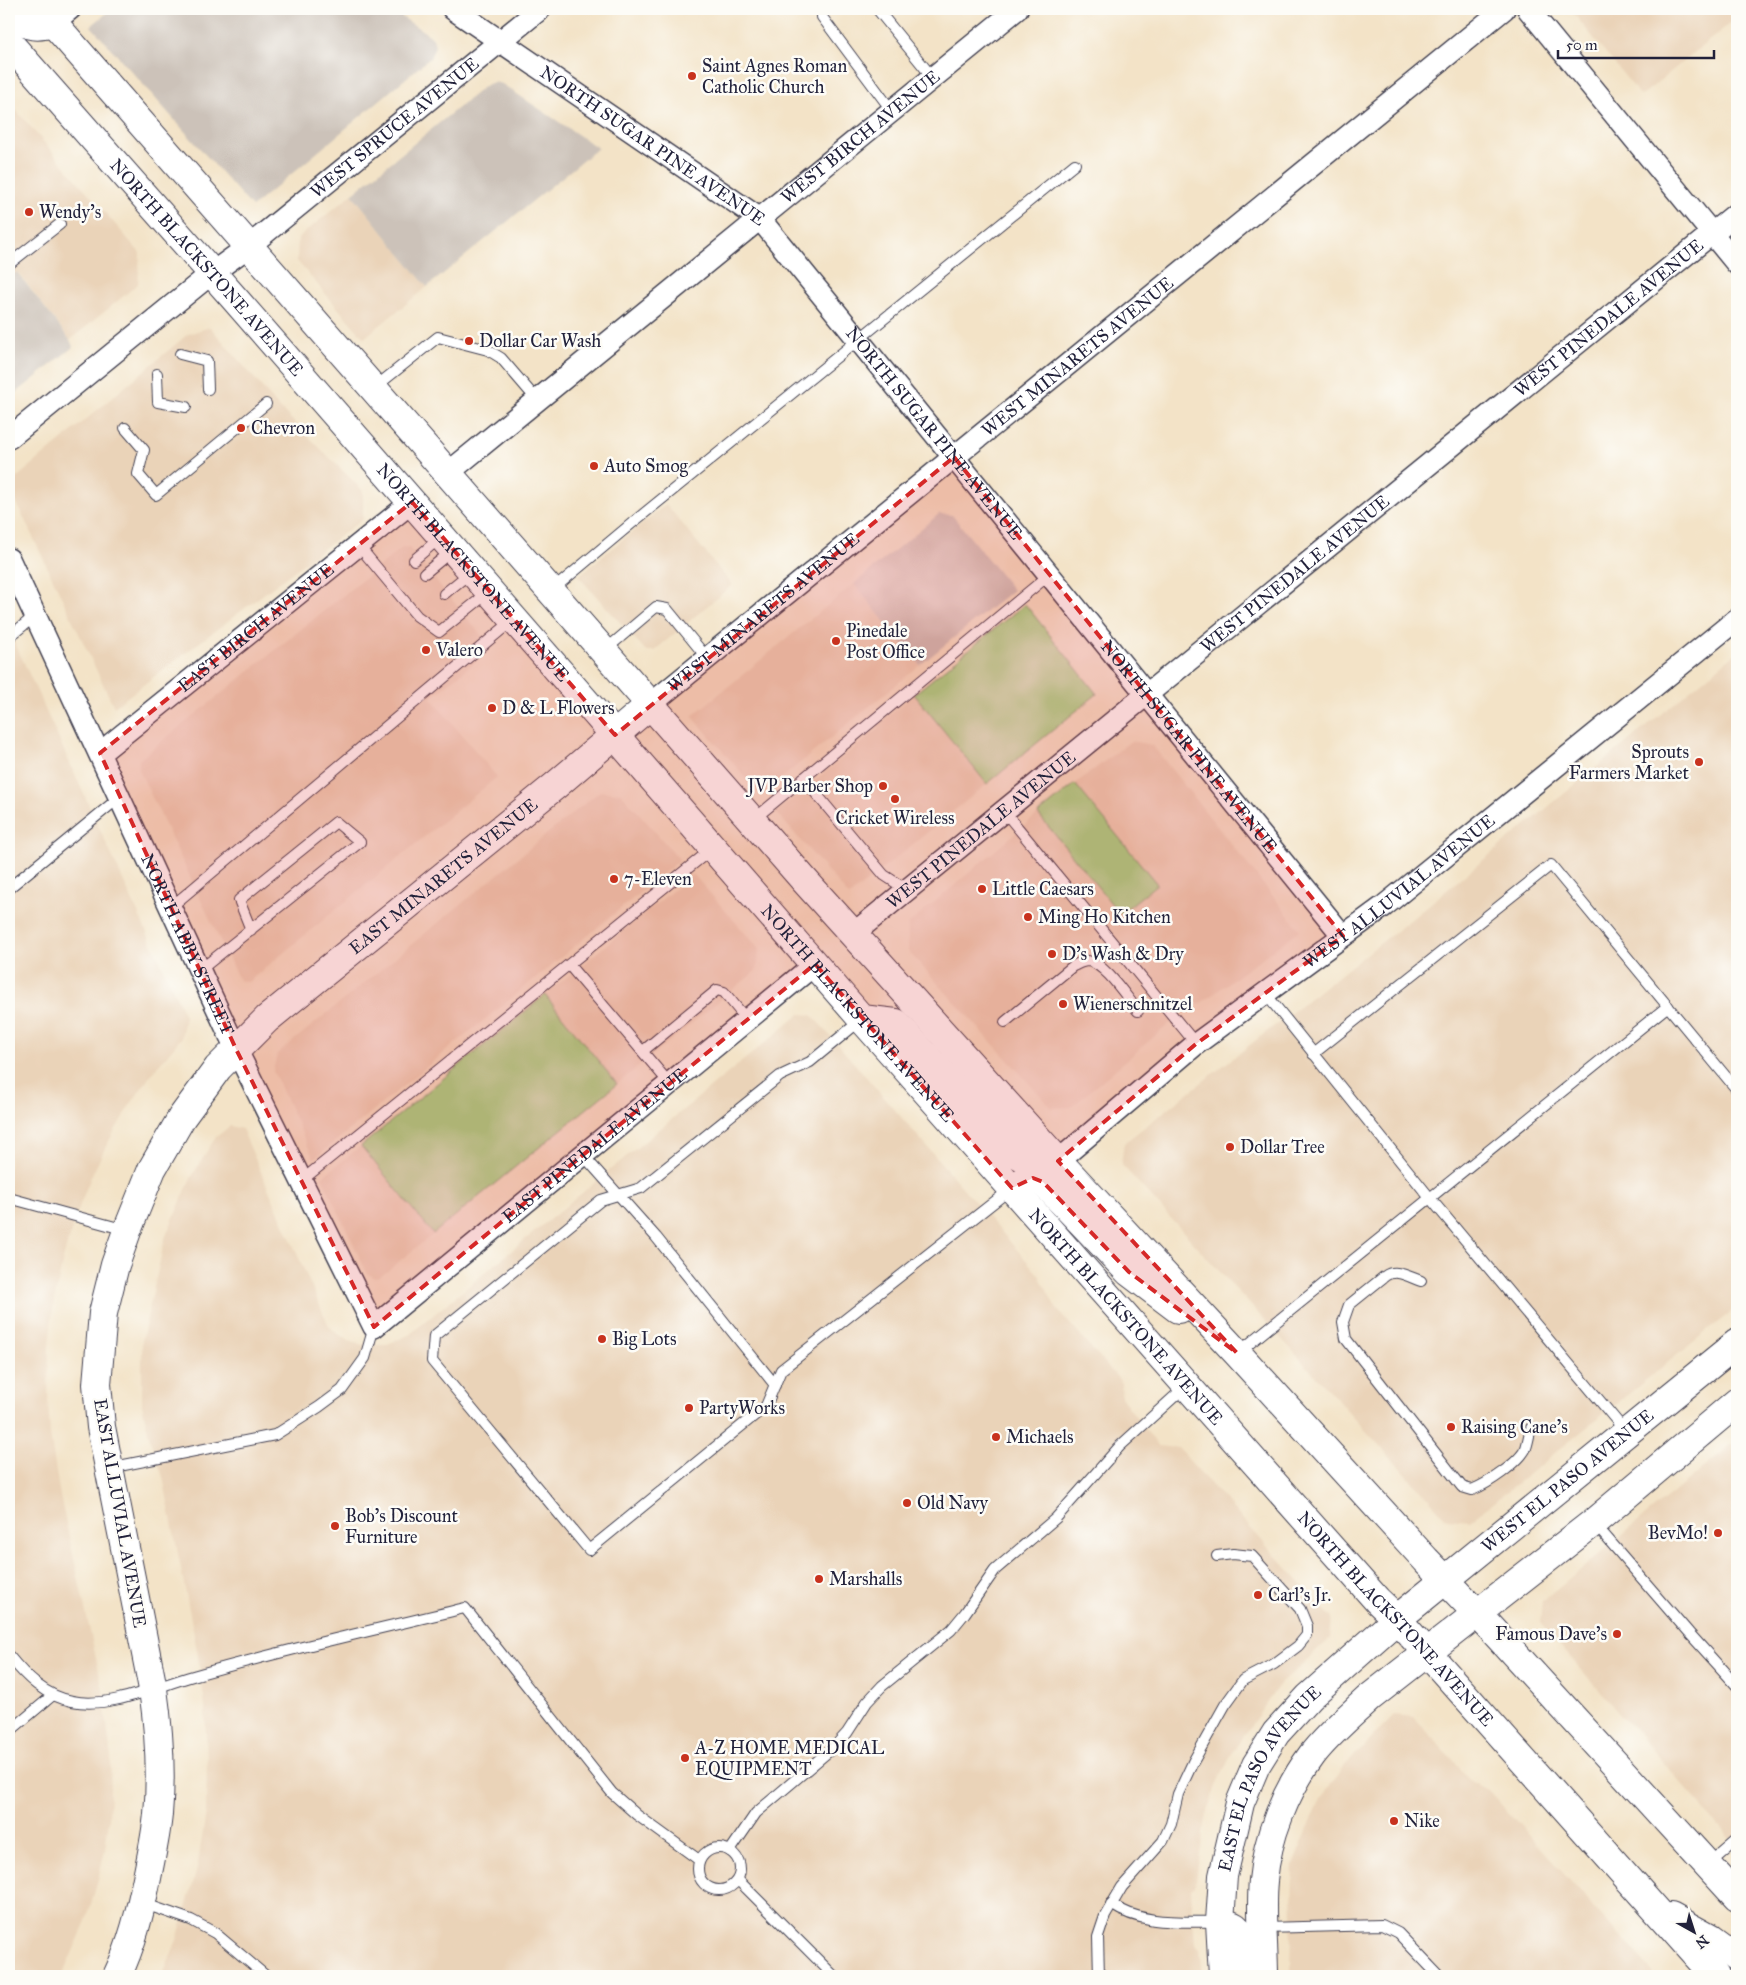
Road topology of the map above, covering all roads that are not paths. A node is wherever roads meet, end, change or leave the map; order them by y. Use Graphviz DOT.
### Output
graph roads {
  1 [pos="453,9"];
  2 [pos="540,9"];
  3 [pos="822,9"];
  4 [pos="877,9"];
  5 [pos="1017,9"];
  6 [pos="1504,9"];
  7 [pos="1528,9"];
  8 [pos="9,10"];
  9 [pos="55,13"];
  10 [pos="501,41"];
  11 [pos="9,43"];
  12 [pos="933,78"];
  13 [pos="892,111"];
  14 [pos="1075,164"];
  15 [pos="1737,213"];
  16 [pos="760,219"];
  17 [pos="60,224"];
  18 [pos="1712,233"];
  19 [pos="249,246"];
  20 [pos="9,264"];
  21 [pos="1737,264"];
  22 [pos="212,273"];
  23 [pos="858,340"];
  24 [pos="180,354"];
  25 [pos="156,374"];
  26 [pos="208,388"];
  27 [pos="373,388"];
  28 [pos="537,400"];
  29 [pos="266,404"];
  30 [pos="186,407"];
  31 [pos="125,428"];
  32 [pos="9,438"];
  33 [pos="954,457"];
  34 [pos="448,473"];
  35 [pos="412,502"];
  36 [pos="448,543"];
  37 [pos="358,545"];
  38 [pos="9,559"];
  39 [pos="414,560"];
  40 [pos="472,571"];
  41 [pos="425,573"];
  42 [pos="1049,575"];
  43 [pos="490,591"];
  44 [pos="550,591"];
  45 [pos="444,594"];
  46 [pos="36,615"];
  47 [pos="514,619"];
  48 [pos="1737,619"];
  49 [pos="9,637"];
  50 [pos="603,652"];
  51 [pos="707,658"];
  52 [pos="1147,695"];
  53 [pos="651,704"];
  54 [pos="615,735"];
  55 [pos="100,753"];
  56 [pos="804,778"];
  57 [pos="120,797"];
  58 [pos="1004,811"];
  59 [pos="752,820"];
  60 [pos="714,848"];
  61 [pos="9,888"];
  62 [pos="907,890"];
  63 [pos="171,907"];
  64 [pos="251,930"];
  65 [pos="853,934"];
  66 [pos="1343,936"];
  67 [pos="816,964"];
  68 [pos="569,965"];
  69 [pos="200,970"];
  70 [pos="1265,993"];
  71 [pos="1668,1006"];
  72 [pos="1138,1011"];
  73 [pos="862,1018"];
  74 [pos="747,1020"];
  75 [pos="1005,1022"];
  76 [pos="1196,1044"];
  77 [pos="236,1048"];
  78 [pos="642,1051"];
  79 [pos="1313,1054"];
  80 [pos="670,1084"];
  81 [pos="1737,1090"];
  82 [pos="583,1155"];
  83 [pos="1058,1161"];
  84 [pos="302,1181"];
  85 [pos="1012,1188"];
  86 [pos="619,1195"];
  87 [pos="9,1198"];
  88 [pos="1430,1198"];
  89 [pos="127,1231"];
  90 [pos="1421,1281"];
  91 [pos="374,1327"];
  92 [pos="1737,1343"];
  93 [pos="1237,1353"];
  94 [pos="775,1385"];
  95 [pos="1187,1385"];
  96 [pos="1737,1402"];
  97 [pos="1531,1428"];
  98 [pos="1626,1432"];
  99 [pos="108,1468"];
  100 [pos="1594,1522"];
  101 [pos="1217,1556"];
  102 [pos="1446,1581"];
  103 [pos="1478,1614"];
  104 [pos="1397,1620"];
  105 [pos="1426,1653"];
  106 [pos="9,1656"];
  107 [pos="1737,1686"];
  108 [pos="153,1689"];
  109 [pos="53,1696"];
  110 [pos="9,1732"];
  111 [pos="1737,1839"];
  112 [pos="730,1851"];
  113 [pos="699,1860"];
  114 [pos="1707,1865"];
  115 [pos="738,1880"];
  116 [pos="1737,1897"];
  117 [pos="142,1903"];
  118 [pos="1111,1904"];
  119 [pos="1655,1908"];
  120 [pos="1220,1922"];
  121 [pos="1264,1928"];
  122 [pos="1737,1958"];
  123 [pos="117,1976"];
  124 [pos="266,1976"];
  125 [pos="834,1976"];
  126 [pos="1099,1976"];
  127 [pos="1223,1976"];
  128 [pos="1244,1976"];
  129 [pos="1264,1976"];
  130 [pos="1439,1976"];
  131 [pos="1715,1976"];
  1 -- 10 [label="street, NORTH SUGAR PINE AVENUE"];
  2 -- 10 [label="street, WEST SPRUCE AVENUE"];
  3 -- 13 [label="lane"];
  4 -- 12 [label="lane"];
  5 -- 12 [label="street, WEST BIRCH AVENUE"];
  6 -- 33 [label="street, WEST MINARETS AVENUE"];
  7 -- 18 [label="street"];
  8 -- 9 [label="main road"];
  9 -- 19 [label="main road"];
  10 -- 16 [label="street, NORTH SUGAR PINE AVENUE"];
  10 -- 19 [label="street, WEST SPRUCE AVENUE"];
  11 -- 22 [label="main road, NORTH BLACKSTONE AVENUE"];
  12 -- 13 [label="street, WEST BIRCH AVENUE"];
  13 -- 16 [label="street, WEST BIRCH AVENUE"];
  14 -- 23 [label="lane"];
  15 -- 18 [label="street, WEST PINEDALE AVENUE"];
  16 -- 23 [label="street, NORTH SUGAR PINE AVENUE"];
  16 -- 28 [label="street, WEST BIRCH AVENUE"];
  17 -- 20 [label="lane"];
  18 -- 21 [label="street"];
  18 -- 52 [label="street, WEST PINEDALE AVENUE"];
  19 -- 22 [label="street, WEST SPRUCE AVENUE"];
  19 -- 27 [label="main road"];
  22 -- 32 [label="street, WEST SPRUCE AVENUE"];
  22 -- 35 [label="main road, NORTH BLACKSTONE AVENUE"];
  23 -- 33 [label="street, NORTH SUGAR PINE AVENUE"];
  23 -- 44 [label="lane"];
  24 -- 26 [label="lane"];
  25 -- 30 [label="lane"];
  27 -- 28 [label="lane"];
  27 -- 34 [label="main road"];
  28 -- 34 [label="street, WEST BIRCH AVENUE"];
  29 -- 31 [label="lane"];
  33 -- 42 [label="street, NORTH SUGAR PINE AVENUE"];
  33 -- 51 [label="street, WEST MINARETS AVENUE"];
  34 -- 44 [label="main road"];
  35 -- 36 [label="main road, NORTH BLACKSTONE AVENUE"];
  35 -- 37 [label="street, EAST BIRCH AVENUE"];
  36 -- 39 [label="lane"];
  36 -- 40 [label="main road, NORTH BLACKSTONE AVENUE"];
  36 -- 41 [label="lane"];
  37 -- 43 [label="lane"];
  37 -- 55 [label="street, EAST BIRCH AVENUE"];
  38 -- 46 [label="street, NORTH ABBY STREET"];
  40 -- 43 [label="main road, NORTH BLACKSTONE AVENUE"];
  40 -- 45 [label="lane"];
  42 -- 52 [label="street, NORTH SUGAR PINE AVENUE"];
  42 -- 56 [label="lane"];
  43 -- 47 [label="main road, NORTH BLACKSTONE AVENUE"];
  44 -- 50 [label="main road"];
  46 -- 49 [label="lane"];
  46 -- 55 [label="street, NORTH ABBY STREET"];
  47 -- 54 [label="main road, NORTH BLACKSTONE AVENUE"];
  47 -- 63 [label="lane"];
  48 -- 66 [label="street, WEST ALLUVIAL AVENUE"];
  50 -- 51 [label="lane"];
  50 -- 53 [label="main road"];
  51 -- 53 [label="street, WEST MINARETS AVENUE"];
  52 -- 58 [label="street, WEST PINEDALE AVENUE"];
  52 -- 66 [label="street, NORTH SUGAR PINE AVENUE"];
  53 -- 54 [label="main road, EAST MINARETS AVENUE"];
  53 -- 59 [label="main road"];
  54 -- 60 [label="main road, NORTH BLACKSTONE AVENUE"];
  54 -- 77 [label="main road, EAST MINARETS AVENUE"];
  55 -- 57 [label="street, NORTH ABBY STREET"];
  56 -- 59 [label="lane"];
  56 -- 62 [label="lane"];
  57 -- 61 [label="lane"];
  57 -- 63 [label="street, NORTH ABBY STREET"];
  58 -- 62 [label="street, WEST PINEDALE AVENUE"];
  58 -- 76 [label="lane"];
  59 -- 65 [label="main road"];
  60 -- 67 [label="main road, NORTH BLACKSTONE AVENUE"];
  60 -- 68 [label="lane"];
  62 -- 65 [label="street, WEST PINEDALE AVENUE"];
  63 -- 69 [label="street, NORTH ABBY STREET"];
  64 -- 64 [label="lane"];
  64 -- 69 [label="lane"];
  65 -- 83 [label="main road"];
  66 -- 70 [label="street, WEST ALLUVIAL AVENUE"];
  67 -- 73 [label="main road, NORTH BLACKSTONE AVENUE"];
  67 -- 74 [label="street, EAST PINEDALE AVENUE"];
  68 -- 78 [label="lane"];
  68 -- 84 [label="lane"];
  69 -- 77 [label="street, NORTH ABBY STREET"];
  70 -- 76 [label="street, WEST ALLUVIAL AVENUE"];
  70 -- 79 [label="lane"];
  71 -- 79 [label="lane"];
  71 -- 81 [label="lane"];
  71 -- 88 [label="lane"];
  72 -- 75 [label="lane"];
  73 -- 83 [label="main road"];
  73 -- 85 [label="main road, NORTH BLACKSTONE AVENUE"];
  73 -- 86 [label="lane"];
  74 -- 78 [label="lane"];
  74 -- 80 [label="street, EAST PINEDALE AVENUE"];
  76 -- 83 [label="street, WEST ALLUVIAL AVENUE"];
  77 -- 84 [label="street, NORTH ABBY STREET"];
  77 -- 89 [label="main road, EAST ALLUVIAL AVENUE"];
  78 -- 80 [label="lane"];
  79 -- 88 [label="lane"];
  80 -- 82 [label="street, EAST PINEDALE AVENUE"];
  82 -- 86 [label="lane"];
  82 -- 91 [label="street, EAST PINEDALE AVENUE"];
  83 -- 93 [label="main road"];
  84 -- 91 [label="street, NORTH ABBY STREET"];
  85 -- 93 [label="main road"];
  85 -- 94 [label="lane"];
  85 -- 95 [label="main road, NORTH BLACKSTONE AVENUE"];
  86 -- 94 [label="lane"];
  86 -- 94 [label="lane"];
  87 -- 89 [label="lane"];
  88 -- 93 [label="lane"];
  88 -- 98 [label="lane"];
  89 -- 99 [label="main road, EAST ALLUVIAL AVENUE"];
  90 -- 97 [label="lane"];
  91 -- 99 [label="lane"];
  92 -- 98 [label="main road, WEST EL PASO AVENUE"];
  93 -- 102 [label="main road"];
  95 -- 104 [label="main road, NORTH BLACKSTONE AVENUE"];
  95 -- 112 [label="lane"];
  96 -- 100 [label="main road"];
  98 -- 102 [label="main road, WEST EL PASO AVENUE"];
  99 -- 108 [label="main road, EAST ALLUVIAL AVENUE"];
  100 -- 103 [label="main road"];
  100 -- 107 [label="lane"];
  101 -- 118 [label="lane"];
  102 -- 103 [label="main road"];
  102 -- 104 [label="main road, WEST EL PASO AVENUE"];
  103 -- 105 [label="main road"];
  103 -- 114 [label="main road"];
  104 -- 105 [label="main road, NORTH BLACKSTONE AVENUE"];
  104 -- 120 [label="main road, EAST EL PASO AVENUE"];
  105 -- 119 [label="main road, NORTH BLACKSTONE AVENUE"];
  105 -- 121 [label="main road, EAST EL PASO AVENUE"];
  106 -- 109 [label="lane"];
  108 -- 109 [label="lane"];
  108 -- 113 [label="lane"];
  108 -- 117 [label="main road, EAST ALLUVIAL AVENUE"];
  109 -- 110 [label="lane"];
  111 -- 114 [label="lane"];
  112 -- 113 [label="lane"];
  112 -- 115 [label="lane"];
  113 -- 115 [label="lane"];
  114 -- 116 [label="main road"];
  115 -- 125 [label="lane"];
  117 -- 123 [label="main road, EAST ALLUVIAL AVENUE"];
  117 -- 124 [label="lane"];
  118 -- 120 [label="lane"];
  118 -- 126 [label="lane"];
  119 -- 122 [label="main road"];
  119 -- 131 [label="main road, NORTH BLACKSTONE AVENUE"];
  120 -- 127 [label="main road, EAST EL PASO AVENUE"];
  120 -- 128 [label="main road"];
  121 -- 129 [label="main road, EAST EL PASO AVENUE"];
  121 -- 130 [label="lane"];
}
